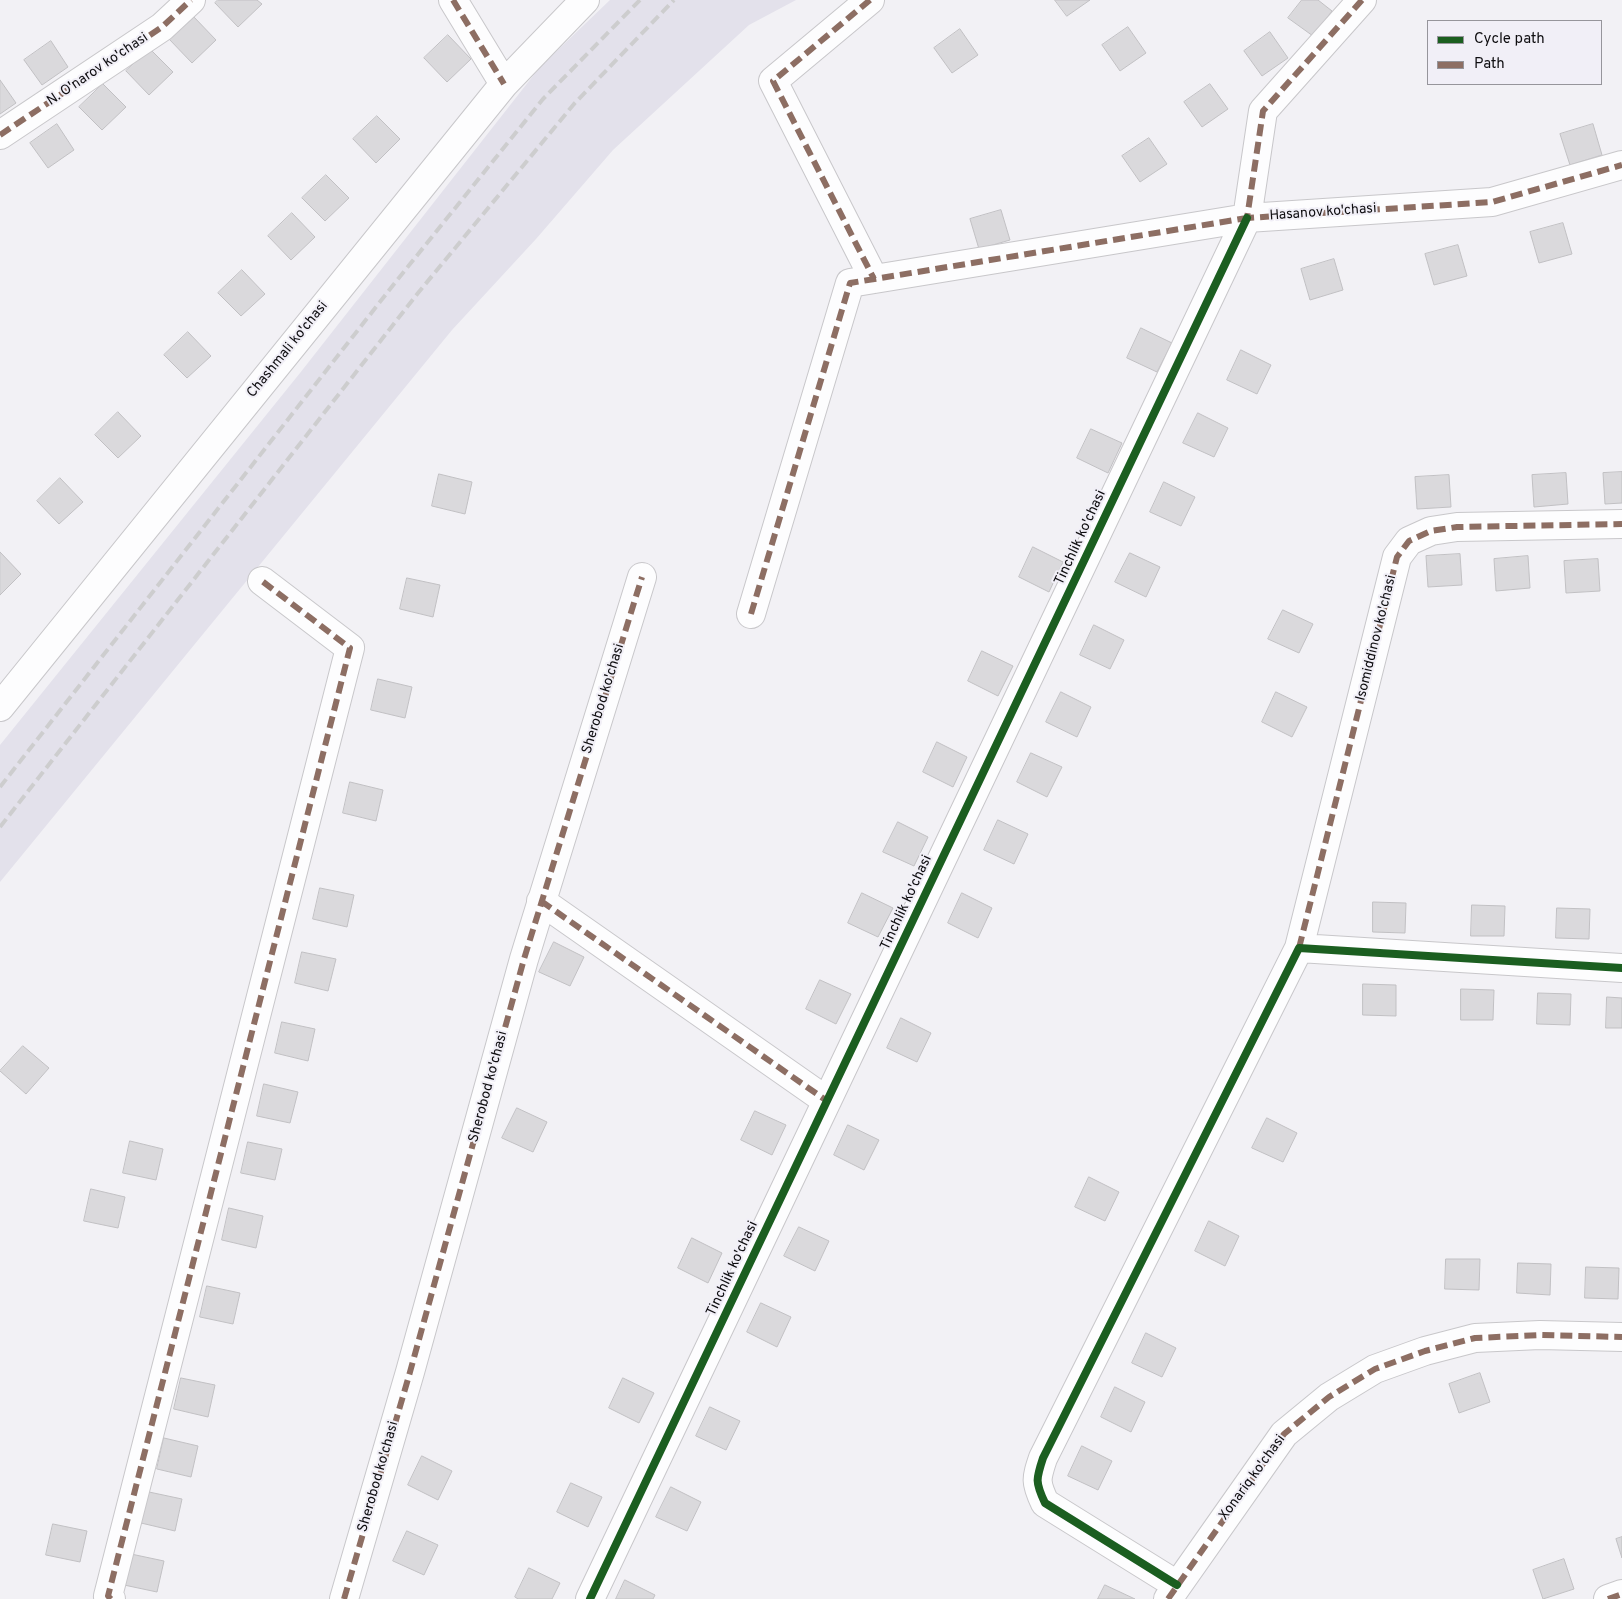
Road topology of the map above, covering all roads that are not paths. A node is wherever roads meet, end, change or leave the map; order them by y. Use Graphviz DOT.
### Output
graph roads {
  1 [pos="191,0"];
  2 [pos="453,0"];
  3 [pos="585,0"];
  4 [pos="870,0"];
  5 [pos="1362,0"];
  6 [pos="504,84"];
  7 [pos="0,135"];
  8 [pos="1622,165"];
  9 [pos="1247,218"];
  10 [pos="874,279"];
  11 [pos="1622,524"];
  12 [pos="642,577"];
  13 [pos="262,581"];
  14 [pos="751,614"];
  15 [pos="0,707"];
  16 [pos="541,901"];
  17 [pos="1299,948"];
  18 [pos="1622,968"];
  19 [pos="827,1101"];
  20 [pos="1622,1337"];
  21 [pos="1173,1592"];
  22 [pos="1622,1594"];
  23 [pos="110,1599"];
  24 [pos="344,1599"];
  25 [pos="590,1599"];
  26 [pos="1608,1599"];
  1 -- 7 [label="street, N. O'narov ko'chasi"];
  2 -- 6 [label="street"];
  3 -- 6 [label="street, Chashmali ko'chasi"];
  4 -- 10 [label="street"];
  5 -- 9 [label="street, Hasanov ko'chasi"];
  6 -- 15 [label="street, Chashmali ko'chasi"];
  8 -- 9 [label="street, Hasanov ko'chasi"];
  9 -- 10 [label="street"];
  9 -- 19 [label="street, Tinchlik ko'chasi"];
  10 -- 14 [label="street"];
  11 -- 17 [label="street, Isomiddinov ko'chasi"];
  12 -- 16 [label="street, Sherobod ko'chasi"];
  13 -- 23 [label="street"];
  16 -- 19 [label="street"];
  16 -- 24 [label="street, Sherobod ko'chasi"];
  17 -- 18 [label="street"];
  17 -- 21 [label="street, Isomiddinov ko'chasi"];
  19 -- 25 [label="street, Tinchlik ko'chasi"];
  20 -- 21 [label="street, Xonariq ko'chasi"];
  22 -- 26 [label="street"];
}
